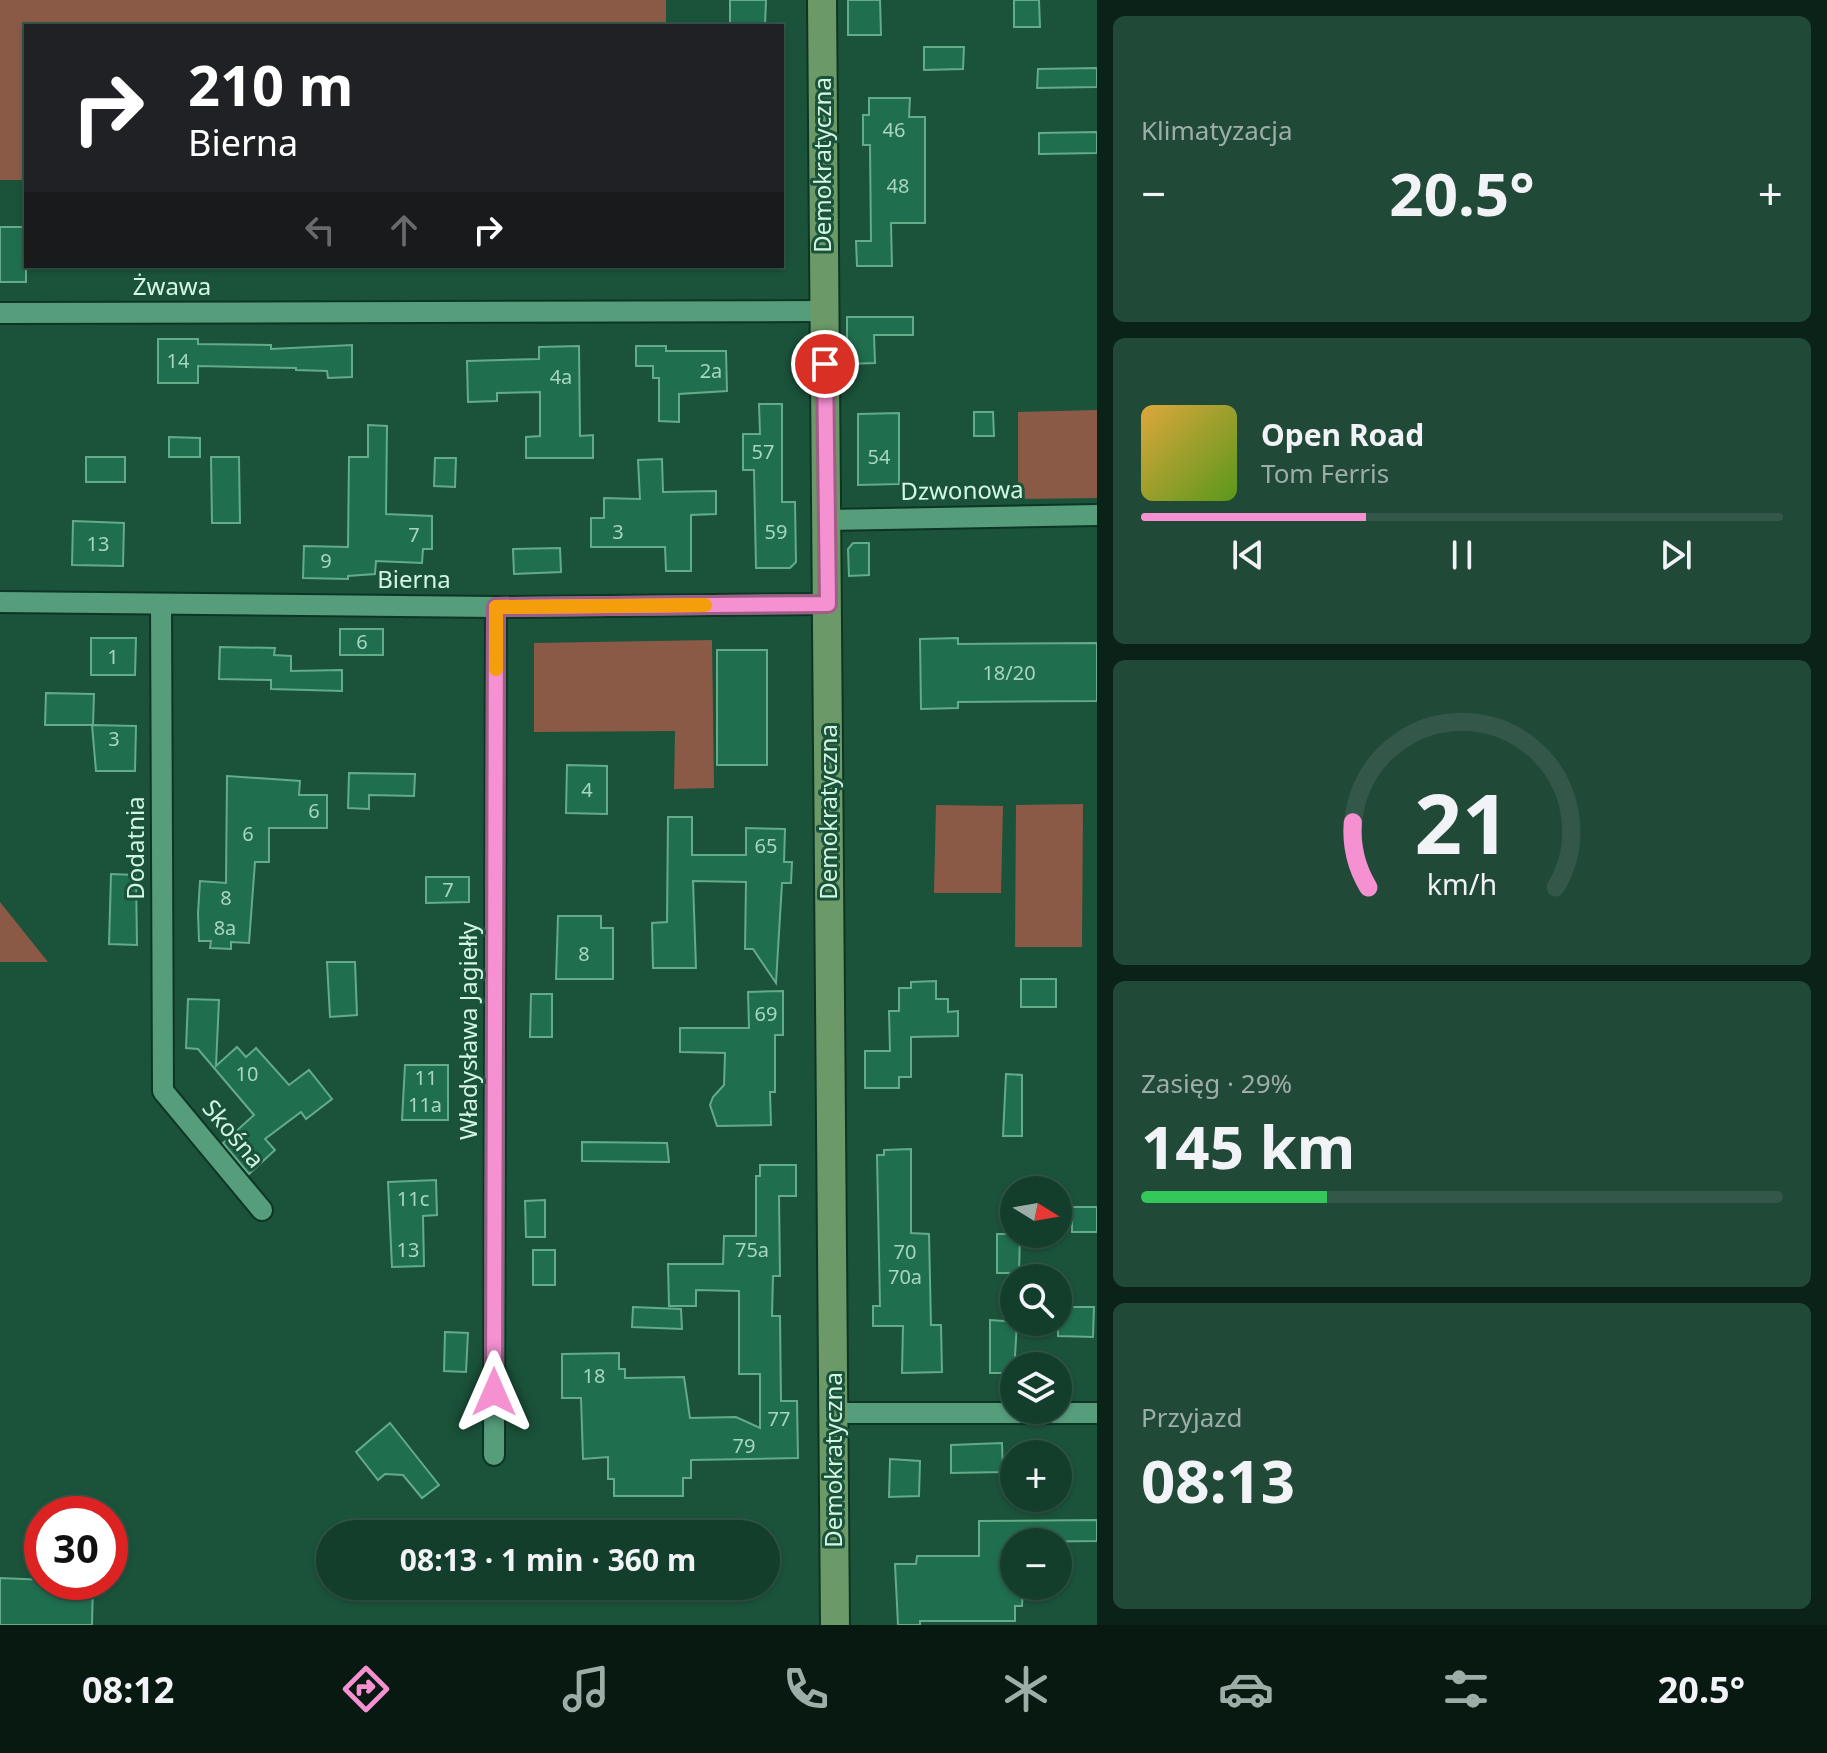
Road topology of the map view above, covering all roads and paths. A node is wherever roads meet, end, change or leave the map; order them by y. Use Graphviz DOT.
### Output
graph roads {
  1 [pos="822,0"];
  2 [pos="824,311"];
  3 [pos="0,313"];
  4 [pos="1097,515"];
  5 [pos="828,520"];
  6 [pos="0,602"];
  7 [pos="161,604"];
  8 [pos="828,604"];
  9 [pos="496,607"];
  10 [pos="163,1091"];
  11 [pos="262,1210"];
  12 [pos="834,1413"];
  13 [pos="1097,1413"];
  14 [pos="494,1455"];
  15 [pos="835,1625"];
  1 -- 2 [label="street, Demokratyczna"];
  2 -- 3 [label="street, Żwawa"];
  2 -- 5 [label="street, Demokratyczna"];
  4 -- 5 [label="street, Dzwonowa"];
  5 -- 8 [label="street, Demokratyczna"];
  6 -- 7 [label="street, Bierna"];
  7 -- 9 [label="street, Bierna"];
  7 -- 10 [label="street, Dodatnia"];
  8 -- 9 [label="street, Bierna"];
  8 -- 12 [label="street, Demokratyczna"];
  9 -- 14 [label="street, Władysława Jagiełły"];
  10 -- 11 [label="street, Skośna"];
  12 -- 13 [label="street"];
  12 -- 15 [label="street, Demokratyczna"];
}
